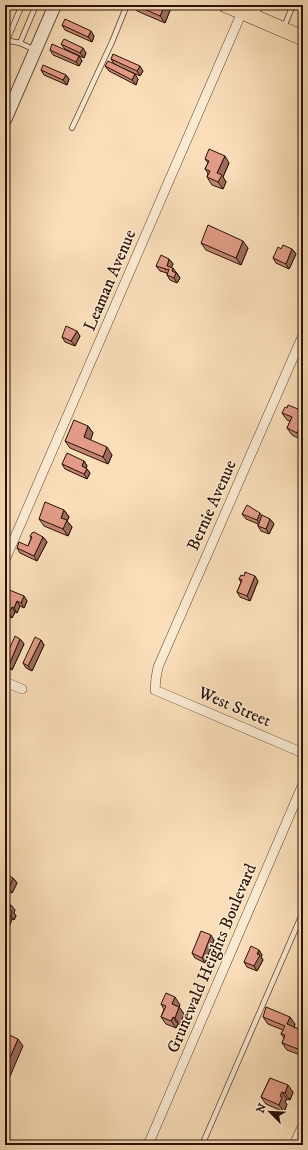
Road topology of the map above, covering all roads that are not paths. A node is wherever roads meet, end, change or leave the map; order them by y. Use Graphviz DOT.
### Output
graph roads {
  1 [pos="22,5"];
  2 [pos="36,5"];
  3 [pos="55,5"];
  4 [pos="126,5"];
  5 [pos="226,5"];
  6 [pos="293,5"];
  7 [pos="253,11"];
  8 [pos="283,29"];
  9 [pos="303,38"];
  10 [pos="6,40"];
  11 [pos="20,43"];
  12 [pos="35,50"];
  13 [pos="5,120"];
  14 [pos="72,128"];
  15 [pos="303,335"];
  16 [pos="5,560"];
  17 [pos="5,682"];
  18 [pos="22,689"];
  19 [pos="155,690"];
  20 [pos="303,753"];
  21 [pos="303,784"];
  22 [pos="303,912"];
  23 [pos="303,1125"];
  24 [pos="148,1145"];
  25 [pos="202,1145"];
  26 [pos="294,1145"];
  1 -- 10 [label="lane"];
  2 -- 11 [label="lane"];
  3 -- 12 [label="street"];
  4 -- 14 [label="lane"];
  5 -- 7 [label="main road"];
  6 -- 8 [label="lane"];
  7 -- 8 [label="main road"];
  7 -- 16 [label="street, Leaman Avenue"];
  8 -- 9 [label="main road"];
  10 -- 11 [label="lane"];
  11 -- 12 [label="lane"];
  12 -- 13 [label="street"];
  15 -- 19 [label="street, Bernie Avenue"];
  17 -- 18 [label="street"];
  19 -- 20 [label="street, West Street"];
  21 -- 24 [label="street, Grunewald Heights Boulevard"];
  22 -- 25 [label="lane"];
  23 -- 26 [label="street"];
}
